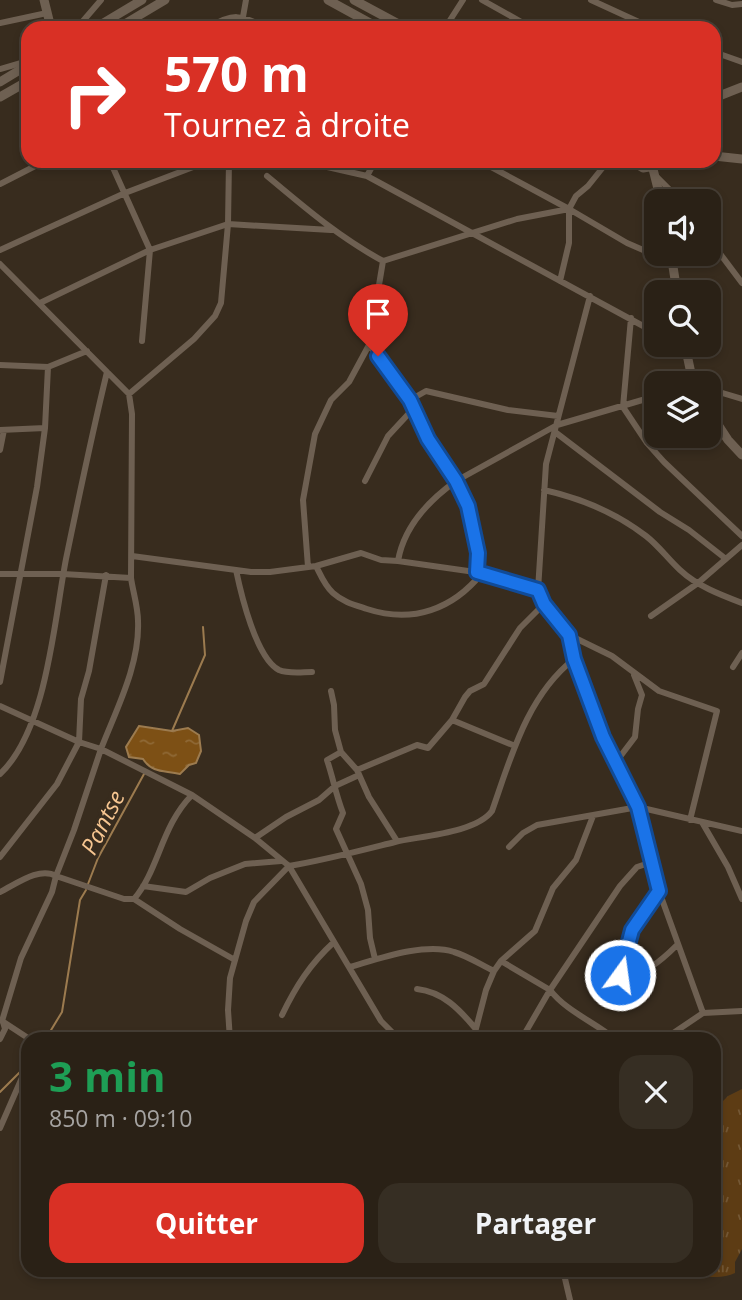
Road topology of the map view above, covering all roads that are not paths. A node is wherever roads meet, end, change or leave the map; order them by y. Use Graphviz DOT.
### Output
graph roads {
  1 [pos="44,0"];
  2 [pos="101,0"];
  3 [pos="142,0"];
  4 [pos="165,0"];
  5 [pos="246,0"];
  6 [pos="328,0"];
  7 [pos="354,0"];
  8 [pos="463,0"];
  9 [pos="482,0"];
  10 [pos="591,0"];
  11 [pos="716,0"];
  12 [pos="742,4"];
  13 [pos="47,13"];
  14 [pos="243,16"];
  15 [pos="49,21"];
  16 [pos="83,21"];
  17 [pos="107,21"];
  18 [pos="130,21"];
  19 [pos="221,21"];
  20 [pos="242,21"];
  21 [pos="253,21"];
  22 [pos="366,21"];
  23 [pos="392,21"];
  24 [pos="450,21"];
  25 [pos="520,21"];
  26 [pos="637,21"];
  27 [pos="0,23"];
  28 [pos="721,54"];
  29 [pos="742,62"];
  30 [pos="21,64"];
  31 [pos="21,68"];
  32 [pos="0,69"];
  33 [pos="0,82"];
  34 [pos="21,85"];
  35 [pos="739,90"];
  36 [pos="721,96"];
  37 [pos="0,97"];
  38 [pos="721,157"];
  39 [pos="742,159"];
  40 [pos="31,168"];
  41 [pos="113,168"];
  42 [pos="191,168"];
  43 [pos="229,168"];
  44 [pos="332,168"];
  45 [pos="371,168"];
  46 [pos="493,168"];
  47 [pos="602,168"];
  48 [pos="645,168"];
  49 [pos="646,168"];
  50 [pos="267,176"];
  51 [pos="367,176"];
  52 [pos="0,184"];
  53 [pos="655,189"];
  54 [pos="668,189"];
  55 [pos="125,193"];
  56 [pos="569,209"];
  57 [pos="228,225"];
  58 [pos="333,231"];
  59 [pos="468,233"];
  60 [pos="644,249"];
  61 [pos="0,250"];
  62 [pos="150,250"];
  63 [pos="721,255"];
  64 [pos="383,261"];
  65 [pos="0,264"];
  66 [pos="560,281"];
  67 [pos="742,282"];
  68 [pos="590,296"];
  69 [pos="40,303"];
  70 [pos="631,318"];
  71 [pos="644,326"];
  72 [pos="142,341"];
  73 [pos="369,345"];
  74 [pos="87,351"];
  75 [pos="0,365"];
  76 [pos="48,367"];
  77 [pos="107,372"];
  78 [pos="721,393"];
  79 [pos="129,394"];
  80 [pos="742,399"];
  81 [pos="410,400"];
  82 [pos="644,400"];
  83 [pos="623,407"];
  84 [pos="412,409"];
  85 [pos="558,416"];
  86 [pos="45,428"];
  87 [pos="556,428"];
  88 [pos="721,429"];
  89 [pos="2,430"];
  90 [pos="0,450"];
  91 [pos="742,455"];
  92 [pos="365,481"];
  93 [pos="456,481"];
  94 [pos="544,490"];
  95 [pos="742,536"];
  96 [pos="742,544"];
  97 [pos="132,556"];
  98 [pos="726,559"];
  99 [pos="398,561"];
  100 [pos="312,567"];
  101 [pos="236,570"];
  102 [pos="480,572"];
  103 [pos="63,573"];
  104 [pos="0,574"];
  105 [pos="20,575"];
  106 [pos="107,575"];
  107 [pos="131,578"];
  108 [pos="698,583"];
  109 [pos="538,590"];
  110 [pos="742,603"];
  111 [pos="544,604"];
  112 [pos="651,615"];
  113 [pos="569,635"];
  114 [pos="742,653"];
  115 [pos="574,659"];
  116 [pos="733,667"];
  117 [pos="312,672"];
  118 [pos="633,674"];
  119 [pos="0,682"];
  120 [pos="331,691"];
  121 [pos="0,706"];
  122 [pos="452,720"];
  123 [pos="33,721"];
  124 [pos="79,741"];
  125 [pos="515,746"];
  126 [pos="101,749"];
  127 [pos="341,752"];
  128 [pos="616,762"];
  129 [pos="358,773"];
  130 [pos="0,774"];
  131 [pos="335,786"];
  132 [pos="192,795"];
  133 [pos="638,807"];
  134 [pos="593,816"];
  135 [pos="690,820"];
  136 [pos="703,824"];
  137 [pos="742,831"];
  138 [pos="255,838"];
  139 [pos="397,841"];
  140 [pos="0,844"];
  141 [pos="509,847"];
  142 [pos="7,848"];
  143 [pos="349,855"];
  144 [pos="0,857"];
  145 [pos="281,861"];
  146 [pos="652,862"];
  147 [pos="289,866"];
  148 [pos="56,876"];
  149 [pos="143,886"];
  150 [pos="659,891"];
  151 [pos="0,892"];
  152 [pos="134,899"];
  153 [pos="742,899"];
  154 [pos="334,942"];
  155 [pos="677,945"];
  156 [pos="235,960"];
  157 [pos="375,960"];
  158 [pos="501,961"];
  159 [pos="350,967"];
  160 [pos="494,971"];
  161 [pos="417,989"];
  162 [pos="550,990"];
  163 [pos="742,1011"];
  164 [pos="703,1013"];
  165 [pos="282,1015"];
  166 [pos="1,1020"];
  167 [pos="475,1028"];
  168 [pos="230,1032"];
  169 [pos="392,1032"];
  170 [pos="474,1032"];
  171 [pos="526,1032"];
  172 [pos="607,1032"];
  173 [pos="675,1032"];
  174 [pos="21,1034"];
  175 [pos="0,1039"];
  176 [pos="21,1080"];
  177 [pos="0,1128"];
  178 [pos="565,1277"];
  179 [pos="570,1300"];
  1 -- 13 [label="main road"];
  2 -- 16 [label="street"];
  3 -- 17 [label="main road"];
  4 -- 18 [label="main road"];
  5 -- 14 [label="street"];
  6 -- 22 [label="main road"];
  7 -- 23 [label="main road"];
  8 -- 24 [label="street"];
  9 -- 25 [label="street"];
  10 -- 26 [label="street"];
  11 -- 12 [label="street"];
  13 -- 15 [label="main road"];
  13 -- 27 [label="street"];
  14 -- 19 [label="street"];
  14 -- 20 [label="street"];
  14 -- 21 [label="street"];
  28 -- 29 [label="street"];
  30 -- 32 [label="street"];
  31 -- 33 [label="main road"];
  34 -- 37 [label="main road"];
  35 -- 36 [label="main road"];
  38 -- 39 [label="main road"];
  40 -- 52 [label="street"];
  41 -- 55 [label="street"];
  42 -- 55 [label="street"];
  43 -- 57 [label="street"];
  44 -- 51 [label="street"];
  45 -- 51 [label="street"];
  46 -- 56 [label="street"];
  47 -- 56 [label="street"];
  48 -- 53 [label="main road"];
  49 -- 54 [label="street"];
  50 -- 58 [label="street"];
  51 -- 59 [label="street"];
  55 -- 61 [label="street"];
  55 -- 62 [label="street"];
  56 -- 59 [label="street"];
  56 -- 60 [label="street"];
  56 -- 66 [label="street"];
  57 -- 58 [label="street"];
  57 -- 62 [label="street"];
  57 -- 79 [label="street"];
  58 -- 64 [label="street"];
  59 -- 64 [label="street"];
  59 -- 66 [label="street"];
  62 -- 69 [label="street"];
  62 -- 72 [label="street"];
  63 -- 67 [label="street"];
  64 -- 73 [label="street"];
  65 -- 69 [label="street"];
  66 -- 68 [label="street"];
  68 -- 70 [label="street"];
  68 -- 85 [label="street"];
  69 -- 74 [label="street"];
  70 -- 71 [label="street"];
  70 -- 83 [label="street"];
  73 -- 81 [label="street"];
  73 -- 100 [label="street"];
  74 -- 76 [label="street"];
  74 -- 77 [label="street"];
  75 -- 76 [label="street"];
  76 -- 86 [label="street"];
  77 -- 79 [label="street"];
  77 -- 103 [label="street"];
  78 -- 80 [label="street"];
  79 -- 97 [label="street"];
  81 -- 84 [label="street"];
  81 -- 85 [label="street"];
  82 -- 83 [label="street"];
  83 -- 87 [label="street"];
  83 -- 95 [label="street"];
  84 -- 92 [label="street"];
  84 -- 93 [label="street"];
  85 -- 87 [label="street"];
  86 -- 89 [label="street"];
  86 -- 105 [label="street"];
  87 -- 93 [label="street"];
  87 -- 94 [label="street"];
  87 -- 98 [label="street"];
  88 -- 91 [label="main road"];
  89 -- 90 [label="street"];
  93 -- 99 [label="street"];
  93 -- 102 [label="street"];
  94 -- 108 [label="street"];
  94 -- 109 [label="street"];
  96 -- 98 [label="street"];
  97 -- 101 [label="street"];
  97 -- 107 [label="street"];
  98 -- 108 [label="street"];
  99 -- 100 [label="street"];
  99 -- 102 [label="street"];
  100 -- 101 [label="street"];
  100 -- 102 [label="street"];
  101 -- 117 [label="street"];
  102 -- 109 [label="street"];
  103 -- 105 [label="street"];
  103 -- 106 [label="street"];
  103 -- 123 [label="street"];
  104 -- 105 [label="street"];
  105 -- 119 [label="street"];
  106 -- 107 [label="street"];
  106 -- 124 [label="street"];
  107 -- 126 [label="street"];
  108 -- 110 [label="street"];
  108 -- 112 [label="street"];
  109 -- 111 [label="street"];
  111 -- 113 [label="street"];
  111 -- 122 [label="street"];
  113 -- 115 [label="street"];
  113 -- 118 [label="street"];
  114 -- 116 [label="street"];
  115 -- 125 [label="street"];
  115 -- 128 [label="street"];
  118 -- 128 [label="street"];
  118 -- 135 [label="street"];
  120 -- 127 [label="street"];
  121 -- 123 [label="street"];
  122 -- 125 [label="street"];
  122 -- 129 [label="street"];
  123 -- 124 [label="street"];
  123 -- 130 [label="street"];
  124 -- 126 [label="street"];
  124 -- 142 [label="street"];
  125 -- 139 [label="street"];
  126 -- 132 [label="street"];
  126 -- 148 [label="street"];
  127 -- 129 [label="street"];
  127 -- 131 [label="street"];
  128 -- 133 [label="street"];
  129 -- 131 [label="street"];
  129 -- 139 [label="street"];
  131 -- 138 [label="street"];
  131 -- 143 [label="street"];
  132 -- 138 [label="street"];
  132 -- 149 [label="street"];
  133 -- 134 [label="street"];
  133 -- 135 [label="street"];
  133 -- 146 [label="street"];
  134 -- 141 [label="street"];
  134 -- 158 [label="street"];
  135 -- 136 [label="street"];
  136 -- 137 [label="street"];
  136 -- 153 [label="street"];
  138 -- 145 [label="street"];
  139 -- 143 [label="street"];
  140 -- 142 [label="street"];
  142 -- 144 [label="street"];
  143 -- 147 [label="street"];
  143 -- 157 [label="street"];
  145 -- 147 [label="street"];
  145 -- 149 [label="street"];
  146 -- 150 [label="street"];
  146 -- 162 [label="street"];
  147 -- 154 [label="street"];
  147 -- 156 [label="street"];
  148 -- 151 [label="street"];
  148 -- 152 [label="street"];
  148 -- 166 [label="street"];
  149 -- 152 [label="street"];
  150 -- 155 [label="street"];
  150 -- 155 [label="street"];
  152 -- 156 [label="street"];
  154 -- 159 [label="street"];
  154 -- 165 [label="street"];
  155 -- 164 [label="street"];
  156 -- 168 [label="street"];
  157 -- 159 [label="street"];
  157 -- 160 [label="street"];
  158 -- 160 [label="street"];
  158 -- 162 [label="street"];
  159 -- 169 [label="street"];
  160 -- 167 [label="street"];
  161 -- 167 [label="street"];
  162 -- 171 [label="street"];
  162 -- 172 [label="street"];
  163 -- 164 [label="street"];
  164 -- 173 [label="street"];
  166 -- 174 [label="street"];
  166 -- 175 [label="street"];
  167 -- 170 [label="street"];
  176 -- 177 [label="street"];
  178 -- 179 [label="street"];
}
